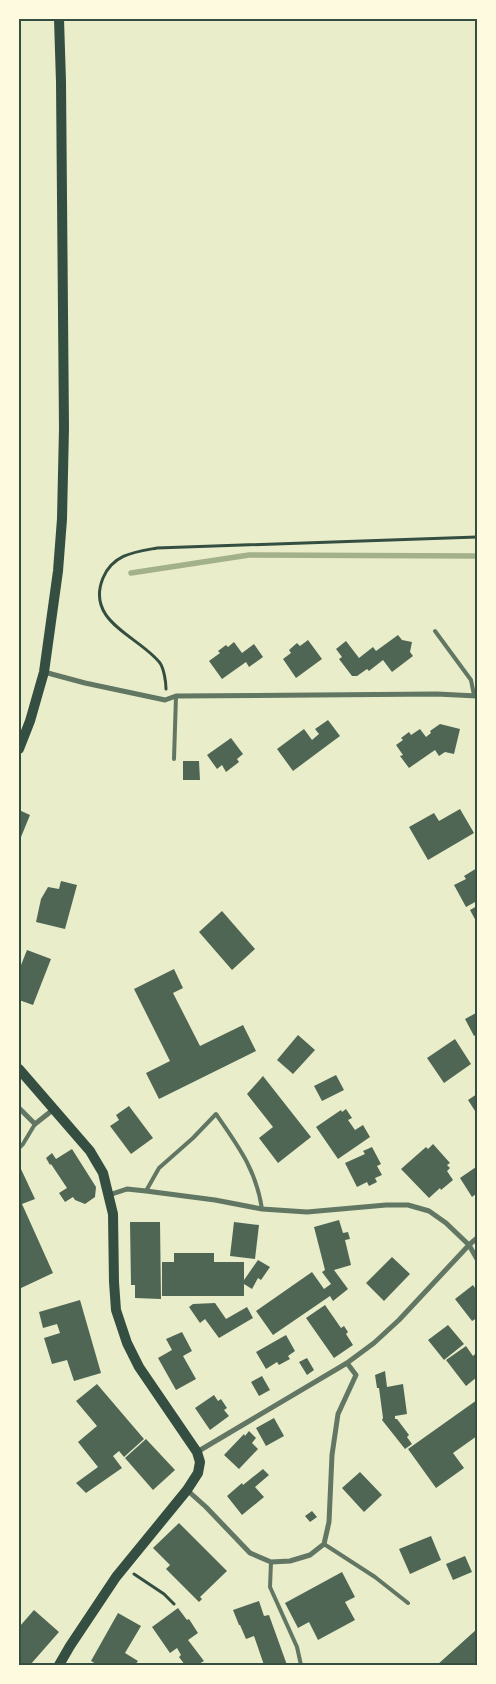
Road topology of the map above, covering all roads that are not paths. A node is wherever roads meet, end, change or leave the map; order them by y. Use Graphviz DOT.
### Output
graph roads {
  1 [pos="58,19"];
  2 [pos="435,631"];
  3 [pos="44,672"];
  4 [pos="176,696"];
  5 [pos="476,696"];
  6 [pos="19,749"];
  7 [pos="174,759"];
  8 [pos="19,1068"];
  9 [pos="19,1108"];
  10 [pos="55,1109"];
  11 [pos="35,1124"];
  12 [pos="19,1148"];
  13 [pos="146,1191"];
  14 [pos="109,1195"];
  15 [pos="262,1209"];
  16 [pos="477,1238"];
  17 [pos="469,1245"];
  18 [pos="477,1260"];
  19 [pos="347,1363"];
  20 [pos="197,1452"];
  21 [pos="187,1490"];
  22 [pos="324,1544"];
  23 [pos="271,1562"];
  24 [pos="408,1603"];
  25 [pos="59,1665"];
  26 [pos="301,1665"];
  1 -- 3 [label="main road"];
  2 -- 5 [label="lane"];
  3 -- 4 [label="street"];
  3 -- 6 [label="main road"];
  4 -- 5 [label="street"];
  4 -- 7 [label="lane"];
  8 -- 10 [label="main road"];
  9 -- 11 [label="street"];
  10 -- 11 [label="street"];
  10 -- 14 [label="main road"];
  11 -- 12 [label="lane"];
  13 -- 14 [label="street"];
  13 -- 15 [label="street"];
  13 -- 15 [label="lane"];
  14 -- 20 [label="main road"];
  15 -- 17 [label="street"];
  16 -- 17 [label="street"];
  17 -- 18 [label="street"];
  17 -- 19 [label="street"];
  19 -- 20 [label="street"];
  19 -- 22 [label="street"];
  20 -- 21 [label="main road"];
  21 -- 23 [label="street"];
  21 -- 25 [label="main road"];
  22 -- 23 [label="street"];
  22 -- 24 [label="lane"];
  23 -- 26 [label="lane"];
}
